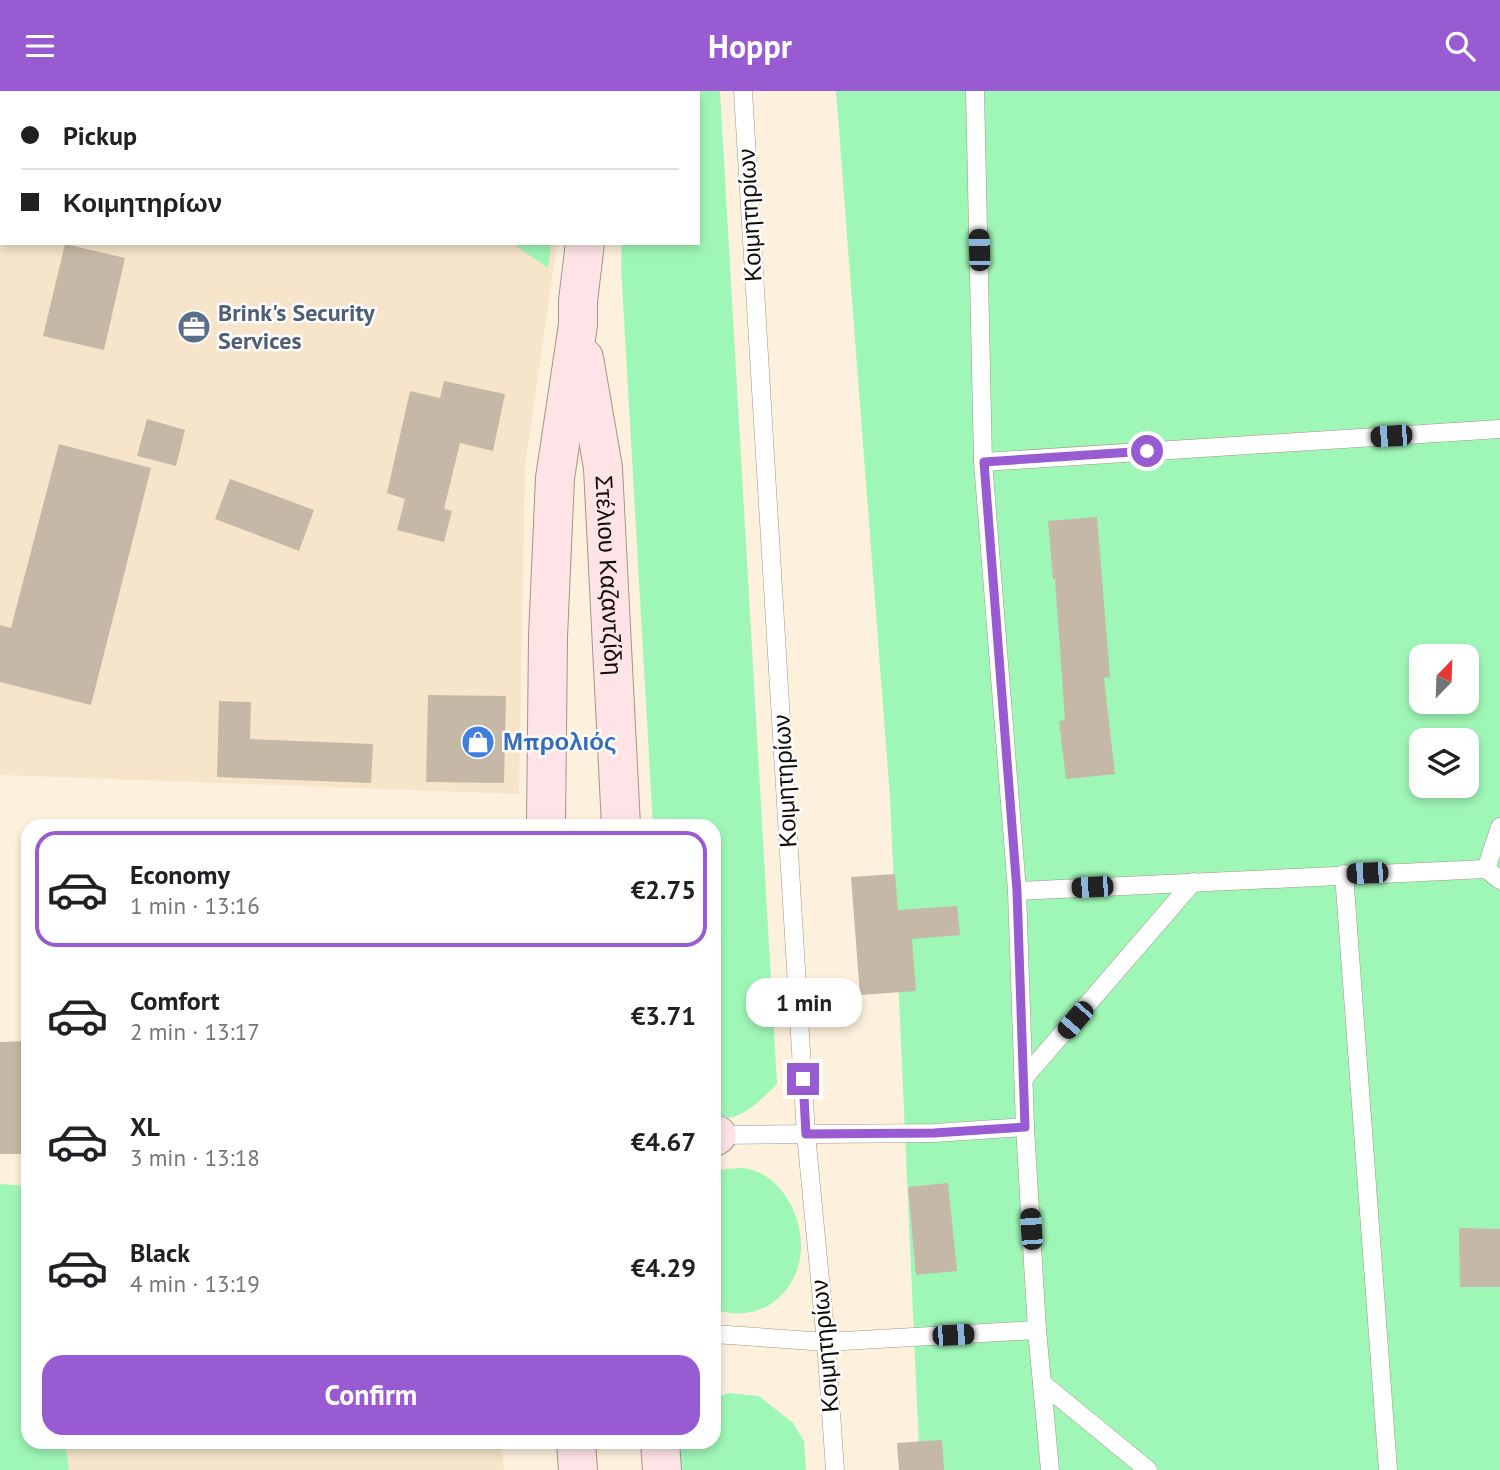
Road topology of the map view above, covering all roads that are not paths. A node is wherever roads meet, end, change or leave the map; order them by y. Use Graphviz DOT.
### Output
graph roads {
  1 [pos="743,91"];
  2 [pos="975,91"];
  3 [pos="585,245"];
  4 [pos="578,325"];
  5 [pos="1500,429"];
  6 [pos="984,462"];
  7 [pos="546,819"];
  8 [pos="621,819"];
  9 [pos="1500,827"];
  10 [pos="1344,874"];
  11 [pos="1493,875"];
  12 [pos="1192,882"];
  13 [pos="1017,891"];
  14 [pos="1024,1079"];
  15 [pos="1025,1127"];
  16 [pos="806,1134"];
  17 [pos="721,1136"];
  18 [pos="1037,1330"];
  19 [pos="721,1334"];
  20 [pos="826,1342"];
  21 [pos="1042,1383"];
  22 [pos="576,1449"];
  23 [pos="660,1449"];
  24 [pos="578,1470"];
  25 [pos="662,1470"];
  26 [pos="835,1470"];
  27 [pos="1050,1470"];
  28 [pos="1148,1470"];
  29 [pos="1388,1470"];
  1 -- 16 [label="lane, Κοιμητηρίων"];
  2 -- 6 [label="lane"];
  3 -- 4 [label="main road, Στέλιου Καζαντζίδη"];
  4 -- 7 [label="main road, Στέλιου Καζαντζίδη"];
  4 -- 8 [label="main road, Στέλιου Καζαντζίδη"];
  5 -- 6 [label="lane"];
  6 -- 13 [label="lane"];
  9 -- 11 [label="lane"];
  10 -- 11 [label="lane"];
  10 -- 12 [label="lane"];
  10 -- 29 [label="lane"];
  12 -- 13 [label="lane"];
  12 -- 14 [label="lane"];
  13 -- 14 [label="lane"];
  14 -- 15 [label="lane"];
  15 -- 16 [label="lane"];
  15 -- 18 [label="lane"];
  16 -- 17 [label="lane"];
  16 -- 20 [label="lane, Κοιμητηρίων"];
  18 -- 20 [label="lane"];
  18 -- 21 [label="lane"];
  19 -- 20 [label="lane"];
  20 -- 26 [label="lane, Κοιμητηρίων"];
  21 -- 27 [label="lane"];
  21 -- 28 [label="lane"];
  22 -- 24 [label="main road"];
  23 -- 25 [label="main road"];
}
